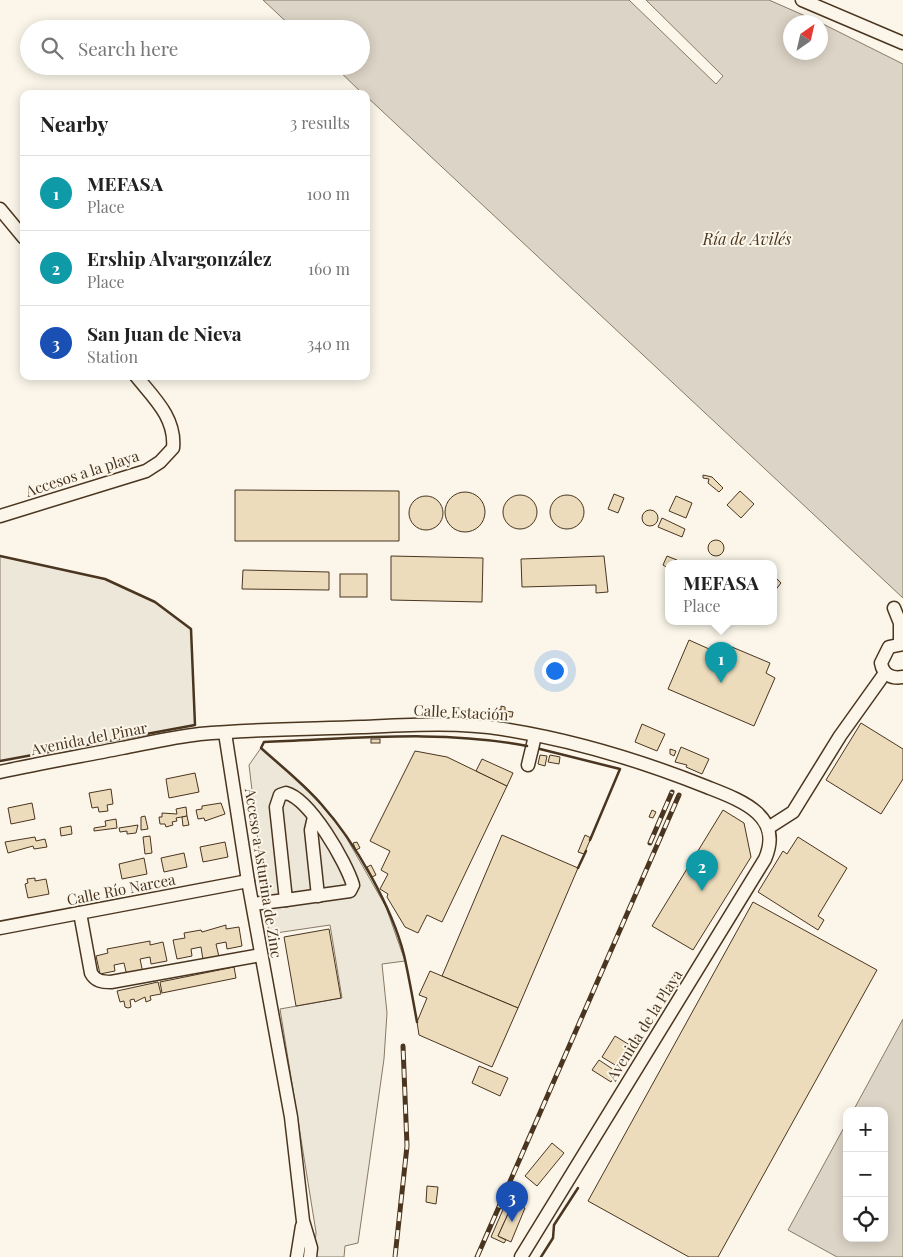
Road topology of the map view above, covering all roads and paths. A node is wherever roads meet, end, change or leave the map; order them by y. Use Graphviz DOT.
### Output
graph roads {
  1 [pos="802,0"];
  2 [pos="903,43"];
  3 [pos="0,209"];
  4 [pos="20,233"];
  5 [pos="139,380"];
  6 [pos="0,516"];
  7 [pos="894,608"];
  8 [pos="902,644"];
  9 [pos="885,674"];
  10 [pos="903,676"];
  11 [pos="224,733"];
  12 [pos="184,736"];
  13 [pos="535,736"];
  14 [pos="528,765"];
  15 [pos="0,772"];
  16 [pos="314,817"];
  17 [pos="768,828"];
  18 [pos="248,881"];
  19 [pos="318,896"];
  20 [pos="286,900"];
  21 [pos="253,904"];
  22 [pos="80,914"];
  23 [pos="0,928"];
  24 [pos="261,955"];
  25 [pos="303,1221"];
  26 [pos="297,1257"];
  27 [pos="310,1257"];
  28 [pos="521,1257"];
  1 -- 2 [label="street"];
  3 -- 4 [label="street"];
  5 -- 6 [label="street, Accesos a la playa"];
  7 -- 8 [label="street"];
  8 -- 9 [label="street"];
  9 -- 10 [label="street"];
  9 -- 17 [label="street"];
  11 -- 12 [label="street, Calle Estación"];
  11 -- 13 [label="street, Calle Estación"];
  11 -- 18 [label="street, Acceso a Asturina de Zinc"];
  12 -- 15 [label="street, Avenida del Pinar"];
  13 -- 14 [label="street"];
  13 -- 17 [label="street, Calle Estación"];
  16 -- 19 [label="street"];
  16 -- 19 [label="street"];
  16 -- 20 [label="street"];
  17 -- 28 [label="street, Avenida de la Playa"];
  18 -- 21 [label="street, Acceso a Asturina de Zinc"];
  18 -- 22 [label="street, Calle Río Narcea"];
  19 -- 20 [label="street"];
  20 -- 21 [label="street"];
  21 -- 24 [label="street, Acceso a Asturina de Zinc"];
  22 -- 23 [label="street, Calle Río Narcea"];
  22 -- 24 [label="street"];
  24 -- 25 [label="street, Acceso a Asturina de Zinc"];
  25 -- 26 [label="street"];
  25 -- 27 [label="street"];
}
